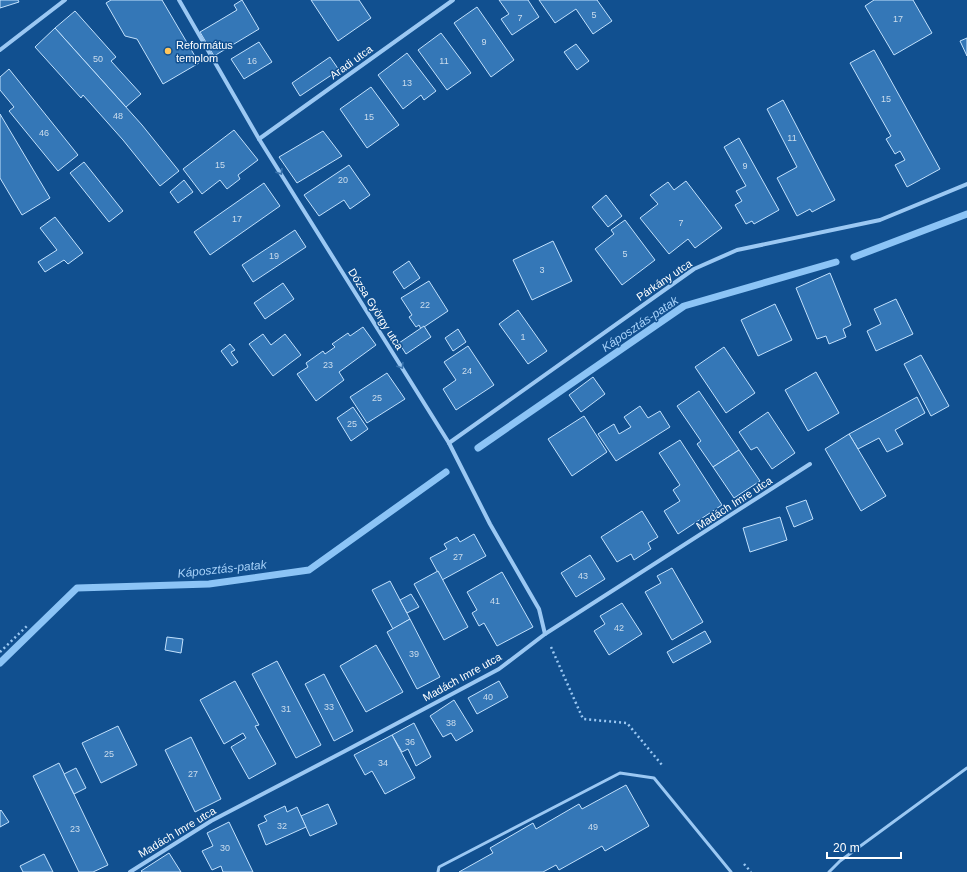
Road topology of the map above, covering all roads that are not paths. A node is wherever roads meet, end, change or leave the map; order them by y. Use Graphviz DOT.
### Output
graph roads {
  1 [pos="65,0"];
  2 [pos="179,0"];
  3 [pos="453,0"];
  4 [pos="0,50"];
  5 [pos="259,139"];
  6 [pos="967,184"];
  7 [pos="449,442"];
  8 [pos="810,464"];
  9 [pos="545,634"];
  10 [pos="967,768"];
  11 [pos="130,872"];
  12 [pos="438,872"];
  13 [pos="731,872"];
  14 [pos="829,872"];
  1 -- 4 [label="street"];
  2 -- 5 [label="street, Dózsa György utca"];
  3 -- 5 [label="street, Aradi utca"];
  5 -- 7 [label="street, Dózsa György utca, one-way"];
  6 -- 7 [label="street, Párkány utca"];
  7 -- 9 [label="street, Dózsa György utca"];
  8 -- 9 [label="street, Madách Imre utca"];
  9 -- 11 [label="street, Madách Imre utca"];
  10 -- 14 [label="lane"];
  12 -- 13 [label="lane"];
}
